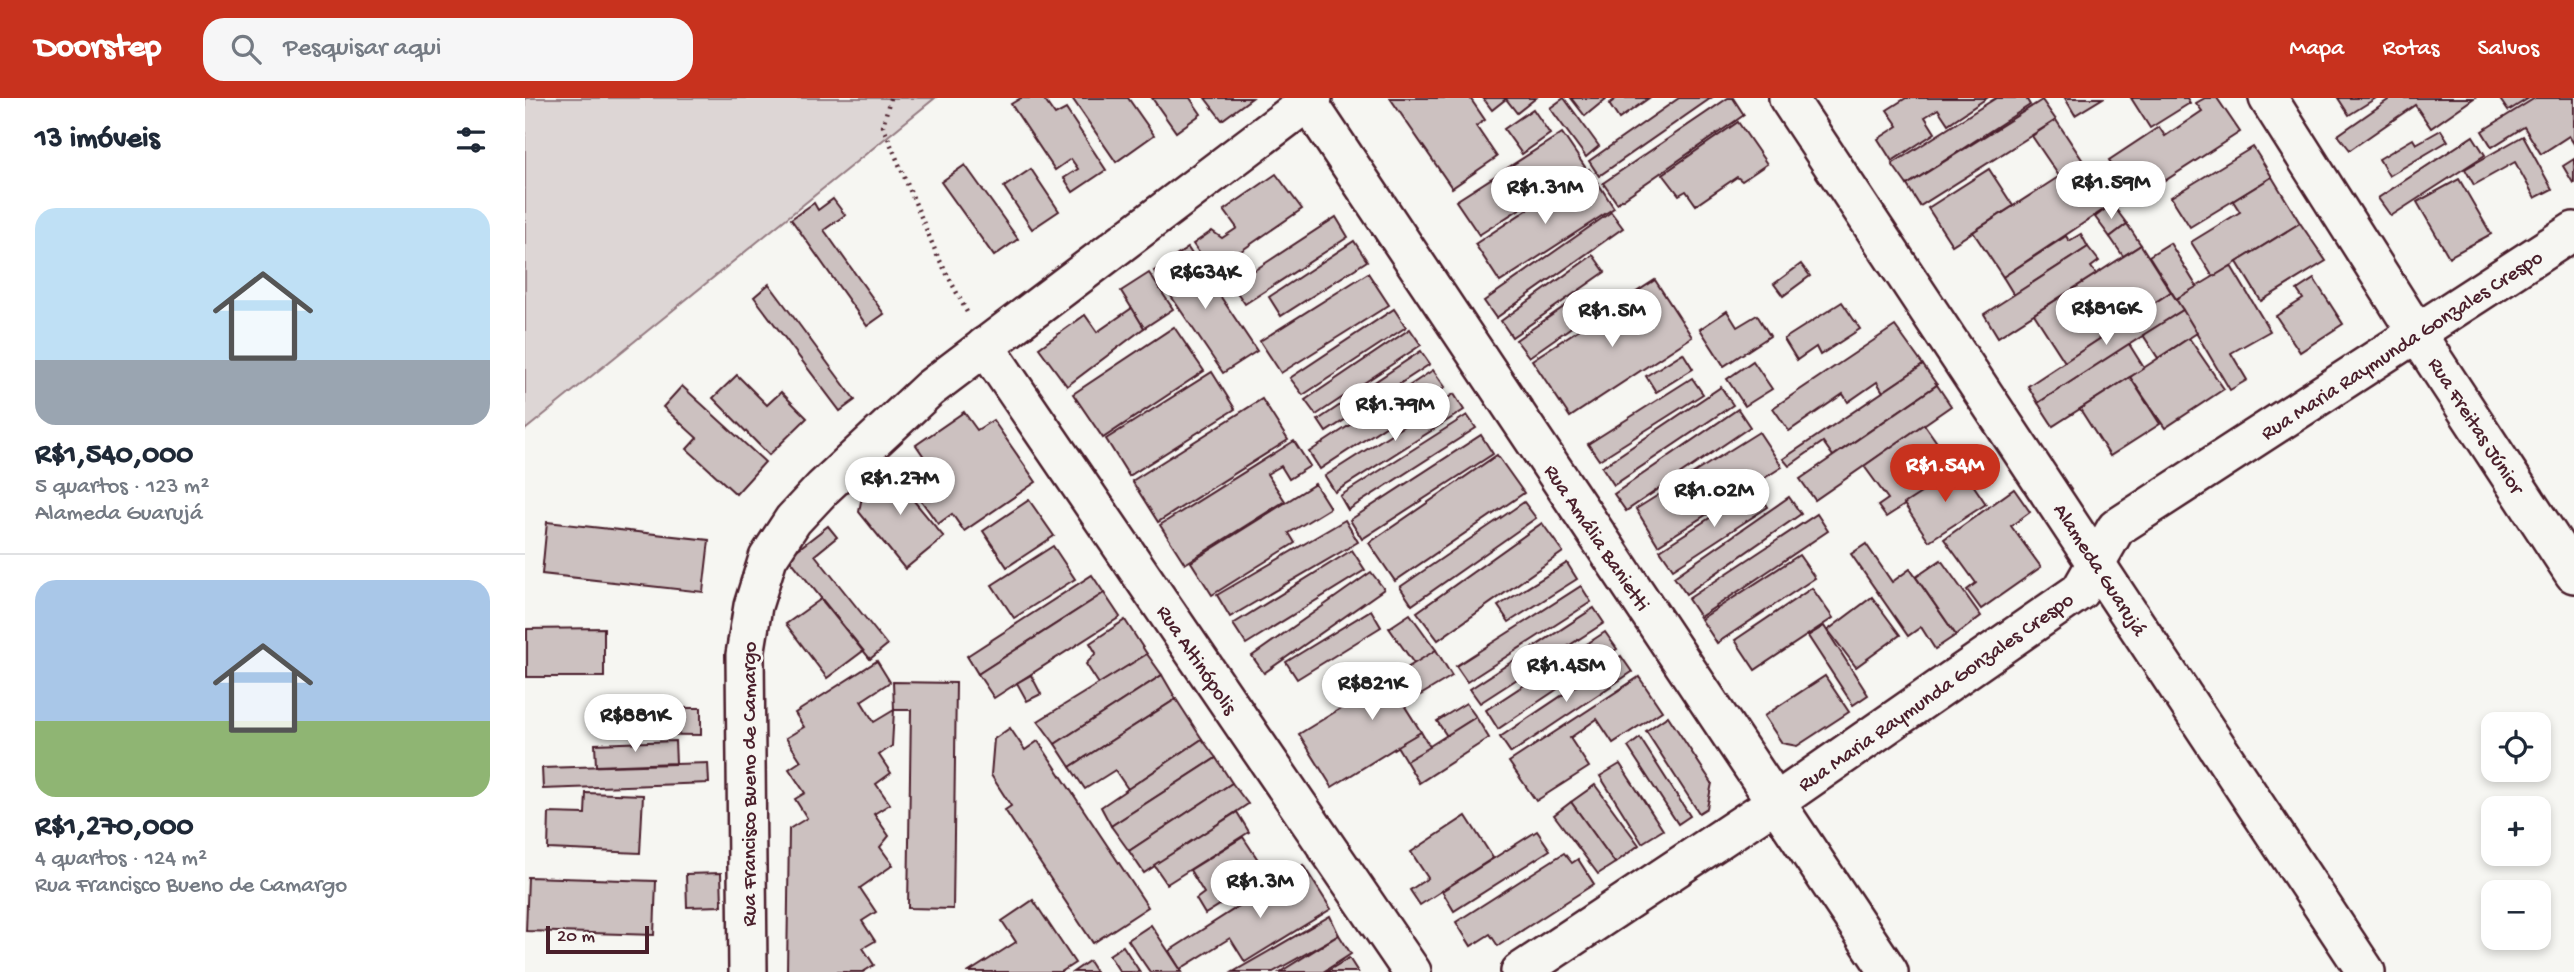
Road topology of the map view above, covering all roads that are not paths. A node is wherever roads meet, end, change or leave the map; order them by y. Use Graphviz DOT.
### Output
graph roads {
  1 [pos="1788,98"];
  2 [pos="2268,98"];
  3 [pos="1310,100"];
  4 [pos="2574,231"];
  5 [pos="2418,335"];
  6 [pos="985,346"];
  7 [pos="2096,562"];
  8 [pos="2574,574"];
  9 [pos="1776,802"];
  10 [pos="748,972"];
  11 [pos="1412,972"];
  12 [pos="1520,972"];
  13 [pos="1889,972"];
  14 [pos="2366,972"];
  1 -- 7 [label="street, Alameda Guarujá"];
  2 -- 5 [label="street, Rua Freitas Júnior"];
  3 -- 6 [label="street, Rua Francisco Bueno de Camargo"];
  3 -- 9 [label="street, Rua Amália Banietti"];
  4 -- 5 [label="street, Rua Maria Raymunda Gonzales Crespo"];
  5 -- 7 [label="street, Rua Maria Raymunda Gonzales Crespo"];
  5 -- 8 [label="street, Rua Freitas Júnior"];
  6 -- 10 [label="street, Rua Francisco Bueno de Camargo"];
  6 -- 11 [label="street, Rua Altinópolis"];
  7 -- 9 [label="street, Rua Maria Raymunda Gonzales Crespo"];
  7 -- 14 [label="street, Alameda Guarujá"];
  9 -- 12 [label="street, Rua Maria Raymunda Gonzales Crespo"];
  9 -- 13 [label="street, Rua Amália Banietti"];
}
